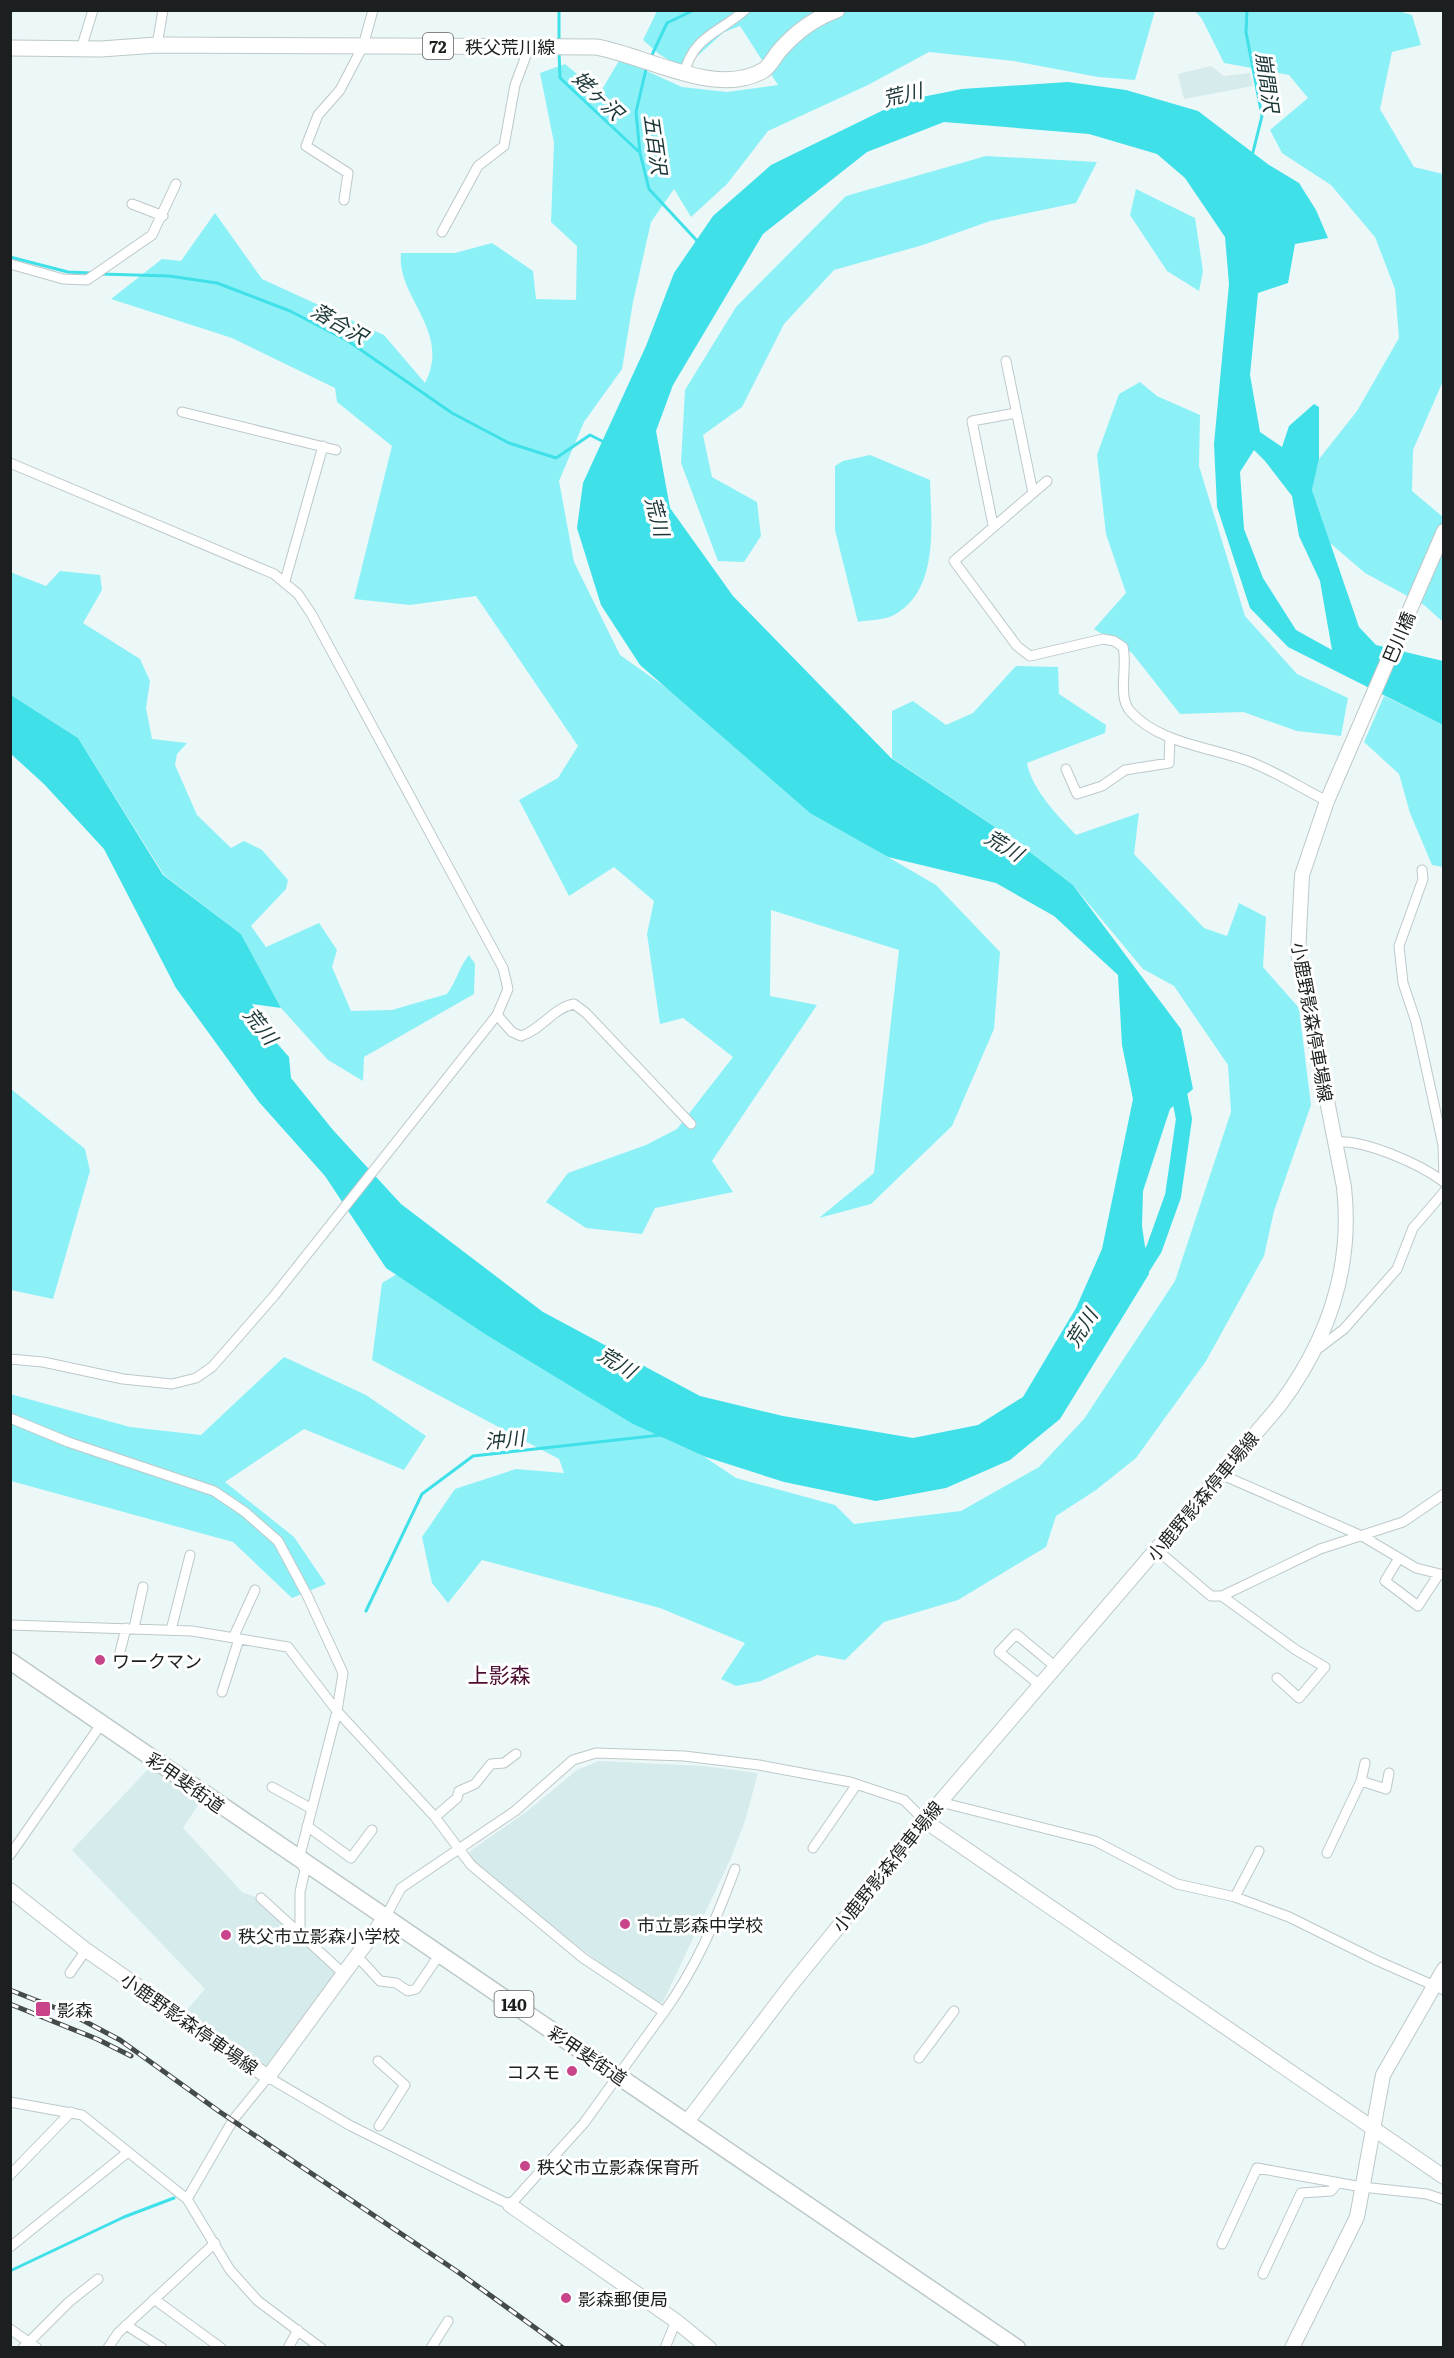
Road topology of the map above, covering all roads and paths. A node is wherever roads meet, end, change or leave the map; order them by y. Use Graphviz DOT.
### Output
graph roads {
  1 [pos="93,10"];
  2 [pos="163,10"];
  3 [pos="373,10"];
  4 [pos="746,10"];
  5 [pos="837,10"];
  6 [pos="157,45"];
  7 [pos="530,45"];
  8 [pos="363,46"];
  9 [pos="10,48"];
  10 [pos="81,49"];
  11 [pos="684,74"];
  12 [pos="176,184"];
  13 [pos="344,200"];
  14 [pos="132,204"];
  15 [pos="163,216"];
  16 [pos="442,232"];
  17 [pos="10,264"];
  18 [pos="1006,362"];
  19 [pos="182,412"];
  20 [pos="1016,413"];
  21 [pos="322,446"];
  22 [pos="336,450"];
  23 [pos="10,463"];
  24 [pos="1047,481"];
  25 [pos="1033,493"];
  26 [pos="993,525"];
  27 [pos="1443,531"];
  28 [pos="285,581"];
  29 [pos="1170,737"];
  30 [pos="1353,743"];
  31 [pos="1066,769"];
  32 [pos="1327,801"];
  33 [pos="1422,870"];
  34 [pos="497,1015"];
  35 [pos="691,1124"];
  36 [pos="1335,1142"];
  37 [pos="1443,1178"];
  38 [pos="1443,1182"];
  39 [pos="1443,1192"];
  40 [pos="1315,1351"];
  41 [pos="10,1359"];
  42 [pos="10,1418"];
  43 [pos="1220,1474"];
  44 [pos="1443,1494"];
  45 [pos="1362,1536"];
  46 [pos="1157,1550"];
  47 [pos="190,1555"];
  48 [pos="1399,1558"];
  49 [pos="1441,1574"];
  50 [pos="143,1587"];
  51 [pos="255,1590"];
  52 [pos="1222,1596"];
  53 [pos="10,1625"];
  54 [pos="130,1628"];
  55 [pos="171,1630"];
  56 [pos="236,1639"];
  57 [pos="120,1652"];
  58 [pos="10,1661"];
  59 [pos="1057,1668"];
  60 [pos="1277,1678"];
  61 [pos="1041,1686"];
  62 [pos="222,1692"];
  63 [pos="337,1711"];
  64 [pos="102,1723"];
  65 [pos="516,1754"];
  66 [pos="1365,1764"];
  67 [pos="1389,1773"];
  68 [pos="1361,1781"];
  69 [pos="857,1784"];
  70 [pos="272,1787"];
  71 [pos="940,1802"];
  72 [pos="312,1809"];
  73 [pos="435,1817"];
  74 [pos="925,1821"];
  75 [pos="307,1826"];
  76 [pos="372,1830"];
  77 [pos="813,1848"];
  78 [pos="459,1849"];
  79 [pos="1259,1851"];
  80 [pos="1327,1852"];
  81 [pos="10,1855"];
  82 [pos="298,1859"];
  83 [pos="735,1869"];
  84 [pos="10,1890"];
  85 [pos="1234,1897"];
  86 [pos="261,1898"];
  87 [pos="386,1916"];
  88 [pos="300,1934"];
  89 [pos="86,1950"];
  90 [pos="440,1954"];
  91 [pos="357,1956"];
  92 [pos="1443,1969"];
  93 [pos="70,1973"];
  94 [pos="344,1974"];
  95 [pos="1439,1988"];
  96 [pos="954,2011"];
  97 [pos="664,2012"];
  98 [pos="920,2058"];
  99 [pos="378,2061"];
  100 [pos="618,2075"];
  101 [pos="268,2077"];
  102 [pos="10,2102"];
  103 [pos="70,2112"];
  104 [pos="686,2123"];
  105 [pos="379,2126"];
  106 [pos="1372,2127"];
  107 [pos="128,2152"];
  108 [pos="10,2175"];
  109 [pos="1443,2177"];
  110 [pos="1338,2183"];
  111 [pos="1362,2187"];
  112 [pos="187,2199"];
  113 [pos="1443,2200"];
  114 [pos="510,2205"];
  115 [pos="215,2243"];
  116 [pos="1222,2244"];
  117 [pos="10,2247"];
  118 [pos="1263,2274"];
  119 [pos="98,2279"];
  120 [pos="154,2300"];
  121 [pos="676,2320"];
  122 [pos="448,2321"];
  123 [pos="126,2325"];
  124 [pos="10,2329"];
  125 [pos="298,2330"];
  126 [pos="25,2344"];
  127 [pos="37,2348"];
  128 [pos="108,2348"];
  129 [pos="162,2348"];
  130 [pos="221,2348"];
  131 [pos="288,2348"];
  132 [pos="321,2348"];
  133 [pos="431,2348"];
  134 [pos="665,2348"];
  135 [pos="709,2348"];
  136 [pos="1017,2348"];
  137 [pos="1292,2348"];
  1 -- 10 [label="street"];
  2 -- 6 [label="street"];
  3 -- 8 [label="street"];
  4 -- 11 [label="street"];
  5 -- 11 [label="main road, 秩父荒川線 / 72"];
  6 -- 8 [label="main road, 秩父荒川線 / 72"];
  6 -- 10 [label="main road, 秩父荒川線 / 72"];
  7 -- 8 [label="main road, 秩父荒川線 / 72"];
  7 -- 11 [label="main road, 秩父荒川線 / 72"];
  7 -- 16 [label="street"];
  8 -- 13 [label="street"];
  9 -- 10 [label="main road, 秩父荒川線 / 72"];
  12 -- 15 [label="street"];
  14 -- 15 [label="street"];
  15 -- 17 [label="street"];
  18 -- 20 [label="street"];
  19 -- 21 [label="street"];
  20 -- 25 [label="street"];
  20 -- 26 [label="street"];
  21 -- 22 [label="street"];
  21 -- 28 [label="street"];
  23 -- 28 [label="street"];
  24 -- 25 [label="street"];
  25 -- 26 [label="street"];
  26 -- 29 [label="street"];
  27 -- 30 [label="main road, 巴川橋"];
  28 -- 34 [label="street"];
  29 -- 31 [label="street"];
  29 -- 32 [label="street"];
  30 -- 32 [label="main road, 小鹿野影森停車場線"];
  32 -- 36 [label="main road, 小鹿野影森停車場線"];
  33 -- 37 [label="street"];
  34 -- 35 [label="street"];
  34 -- 41 [label="street"];
  36 -- 38 [label="street"];
  36 -- 40 [label="main road, 小鹿野影森停車場線"];
  39 -- 40 [label="street"];
  40 -- 43 [label="main road, 小鹿野影森停車場線"];
  42 -- 63 [label="street"];
  43 -- 45 [label="street"];
  43 -- 46 [label="main road, 小鹿野影森停車場線"];
  44 -- 45 [label="street"];
  45 -- 48 [label="street"];
  45 -- 52 [label="street"];
  46 -- 52 [label="street"];
  46 -- 59 [label="main road, 小鹿野影森停車場線"];
  47 -- 55 [label="street"];
  48 -- 49 [label="street"];
  48 -- 49 [label="street"];
  50 -- 54 [label="street"];
  51 -- 56 [label="street"];
  52 -- 60 [label="street"];
  53 -- 54 [label="street"];
  54 -- 55 [label="street"];
  54 -- 57 [label="street"];
  55 -- 56 [label="street"];
  56 -- 62 [label="street"];
  56 -- 63 [label="street"];
  58 -- 64 [label="highway, 彩甲斐街道 / 140"];
  59 -- 61 [label="main road, 小鹿野影森停車場線"];
  59 -- 61 [label="street"];
  61 -- 71 [label="main road, 小鹿野影森停車場線"];
  63 -- 72 [label="street"];
  63 -- 73 [label="street"];
  64 -- 81 [label="street"];
  64 -- 82 [label="highway, 彩甲斐街道 / 140"];
  65 -- 73 [label="street"];
  66 -- 68 [label="street"];
  67 -- 68 [label="street"];
  68 -- 80 [label="street"];
  69 -- 74 [label="street"];
  69 -- 77 [label="street"];
  69 -- 78 [label="street"];
  70 -- 72 [label="street"];
  71 -- 74 [label="main road, 小鹿野影森停車場線"];
  71 -- 85 [label="street"];
  72 -- 75 [label="street"];
  73 -- 78 [label="street"];
  74 -- 104 [label="main road, 小鹿野影森停車場線"];
  74 -- 106 [label="main road"];
  75 -- 76 [label="street"];
  75 -- 82 [label="street"];
  78 -- 87 [label="street"];
  78 -- 97 [label="street"];
  79 -- 85 [label="street"];
  82 -- 87 [label="highway, 彩甲斐街道 / 140"];
  82 -- 88 [label="street"];
  83 -- 97 [label="street"];
  84 -- 89 [label="main road, 小鹿野影森停車場線"];
  85 -- 95 [label="street"];
  86 -- 88 [label="street"];
  87 -- 90 [label="highway, 彩甲斐街道 / 140"];
  87 -- 91 [label="main road, 小鹿野影森停車場線"];
  88 -- 94 [label="street"];
  89 -- 93 [label="street"];
  89 -- 101 [label="main road, 小鹿野影森停車場線"];
  90 -- 91 [label="street"];
  90 -- 100 [label="highway, 彩甲斐街道 / 140"];
  91 -- 94 [label="main road, 小鹿野影森停車場線"];
  92 -- 95 [label="main road"];
  94 -- 101 [label="main road, 小鹿野影森停車場線"];
  95 -- 106 [label="main road"];
  96 -- 98 [label="street"];
  97 -- 100 [label="street"];
  99 -- 105 [label="street"];
  100 -- 104 [label="highway, 彩甲斐街道 / 140"];
  100 -- 114 [label="street"];
  101 -- 112 [label="street"];
  101 -- 114 [label="street"];
  102 -- 103 [label="street"];
  103 -- 107 [label="street"];
  103 -- 108 [label="street"];
  104 -- 136 [label="highway, 彩甲斐街道 / 140"];
  106 -- 109 [label="main road"];
  106 -- 111 [label="main road"];
  107 -- 112 [label="street"];
  107 -- 117 [label="street"];
  110 -- 111 [label="street"];
  110 -- 116 [label="street"];
  110 -- 118 [label="street"];
  111 -- 113 [label="street"];
  111 -- 137 [label="main road"];
  112 -- 115 [label="street"];
  114 -- 121 [label="main road"];
  115 -- 120 [label="street"];
  115 -- 125 [label="street"];
  119 -- 126 [label="street"];
  120 -- 123 [label="street"];
  120 -- 130 [label="street"];
  121 -- 134 [label="street"];
  121 -- 135 [label="main road"];
  122 -- 133 [label="street"];
  123 -- 128 [label="street"];
  123 -- 129 [label="street"];
  124 -- 126 [label="street"];
  125 -- 131 [label="street"];
  125 -- 132 [label="street"];
  126 -- 127 [label="street"];
}
